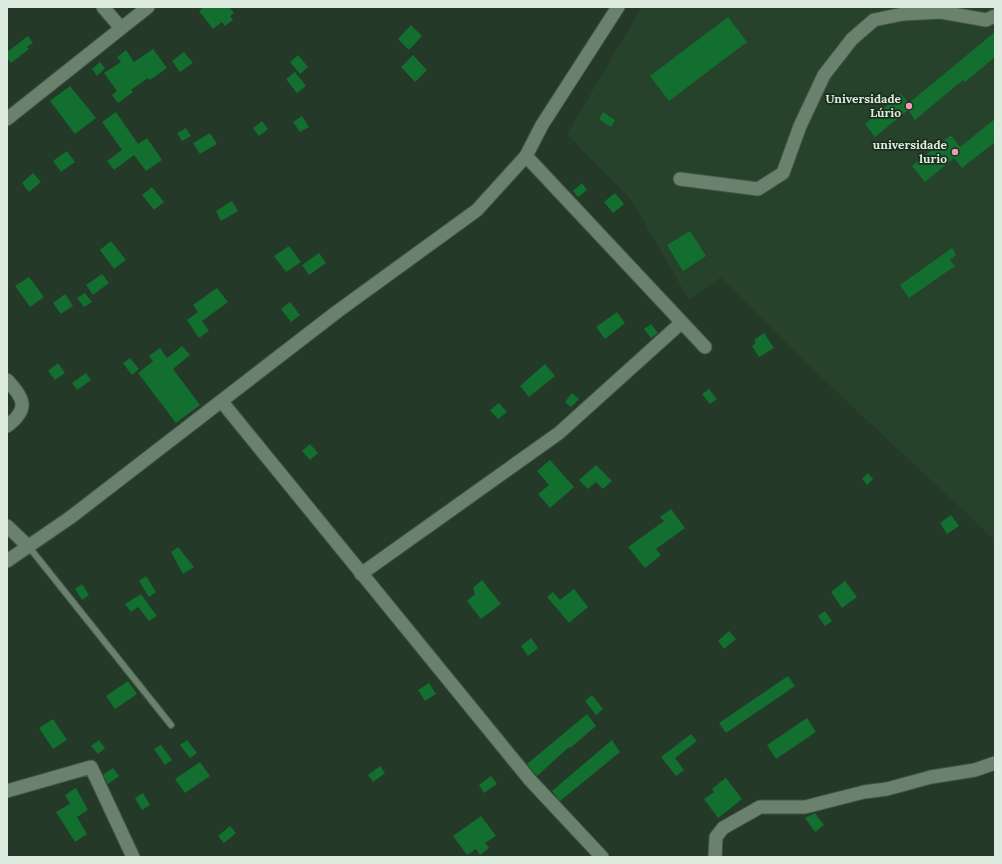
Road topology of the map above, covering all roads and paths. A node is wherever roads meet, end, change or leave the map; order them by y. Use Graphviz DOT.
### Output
graph roads {
  1 [pos="103,7"];
  2 [pos="148,7"];
  3 [pos="618,7"];
  4 [pos="992,20"];
  5 [pos="121,28"];
  6 [pos="7,118"];
  7 [pos="526,156"];
  8 [pos="680,179"];
  9 [pos="681,323"];
  10 [pos="705,347"];
  11 [pos="7,380"];
  12 [pos="222,402"];
  13 [pos="7,426"];
  14 [pos="7,526"];
  15 [pos="29,547"];
  16 [pos="7,561"];
  17 [pos="361,574"];
  18 [pos="171,725"];
  19 [pos="995,763"];
  20 [pos="7,791"];
  21 [pos="132,857"];
  22 [pos="602,857"];
  23 [pos="715,857"];
  1 -- 5 [label="street"];
  2 -- 5 [label="street"];
  3 -- 7 [label="street"];
  4 -- 8 [label="street"];
  5 -- 6 [label="street"];
  7 -- 9 [label="street"];
  7 -- 12 [label="street"];
  9 -- 10 [label="street"];
  9 -- 17 [label="street"];
  11 -- 13 [label="street"];
  12 -- 15 [label="street"];
  12 -- 17 [label="street"];
  14 -- 15 [label="street"];
  15 -- 16 [label="street"];
  15 -- 18 [label="lane"];
  17 -- 22 [label="street"];
  19 -- 23 [label="street"];
  20 -- 21 [label="street"];
}
